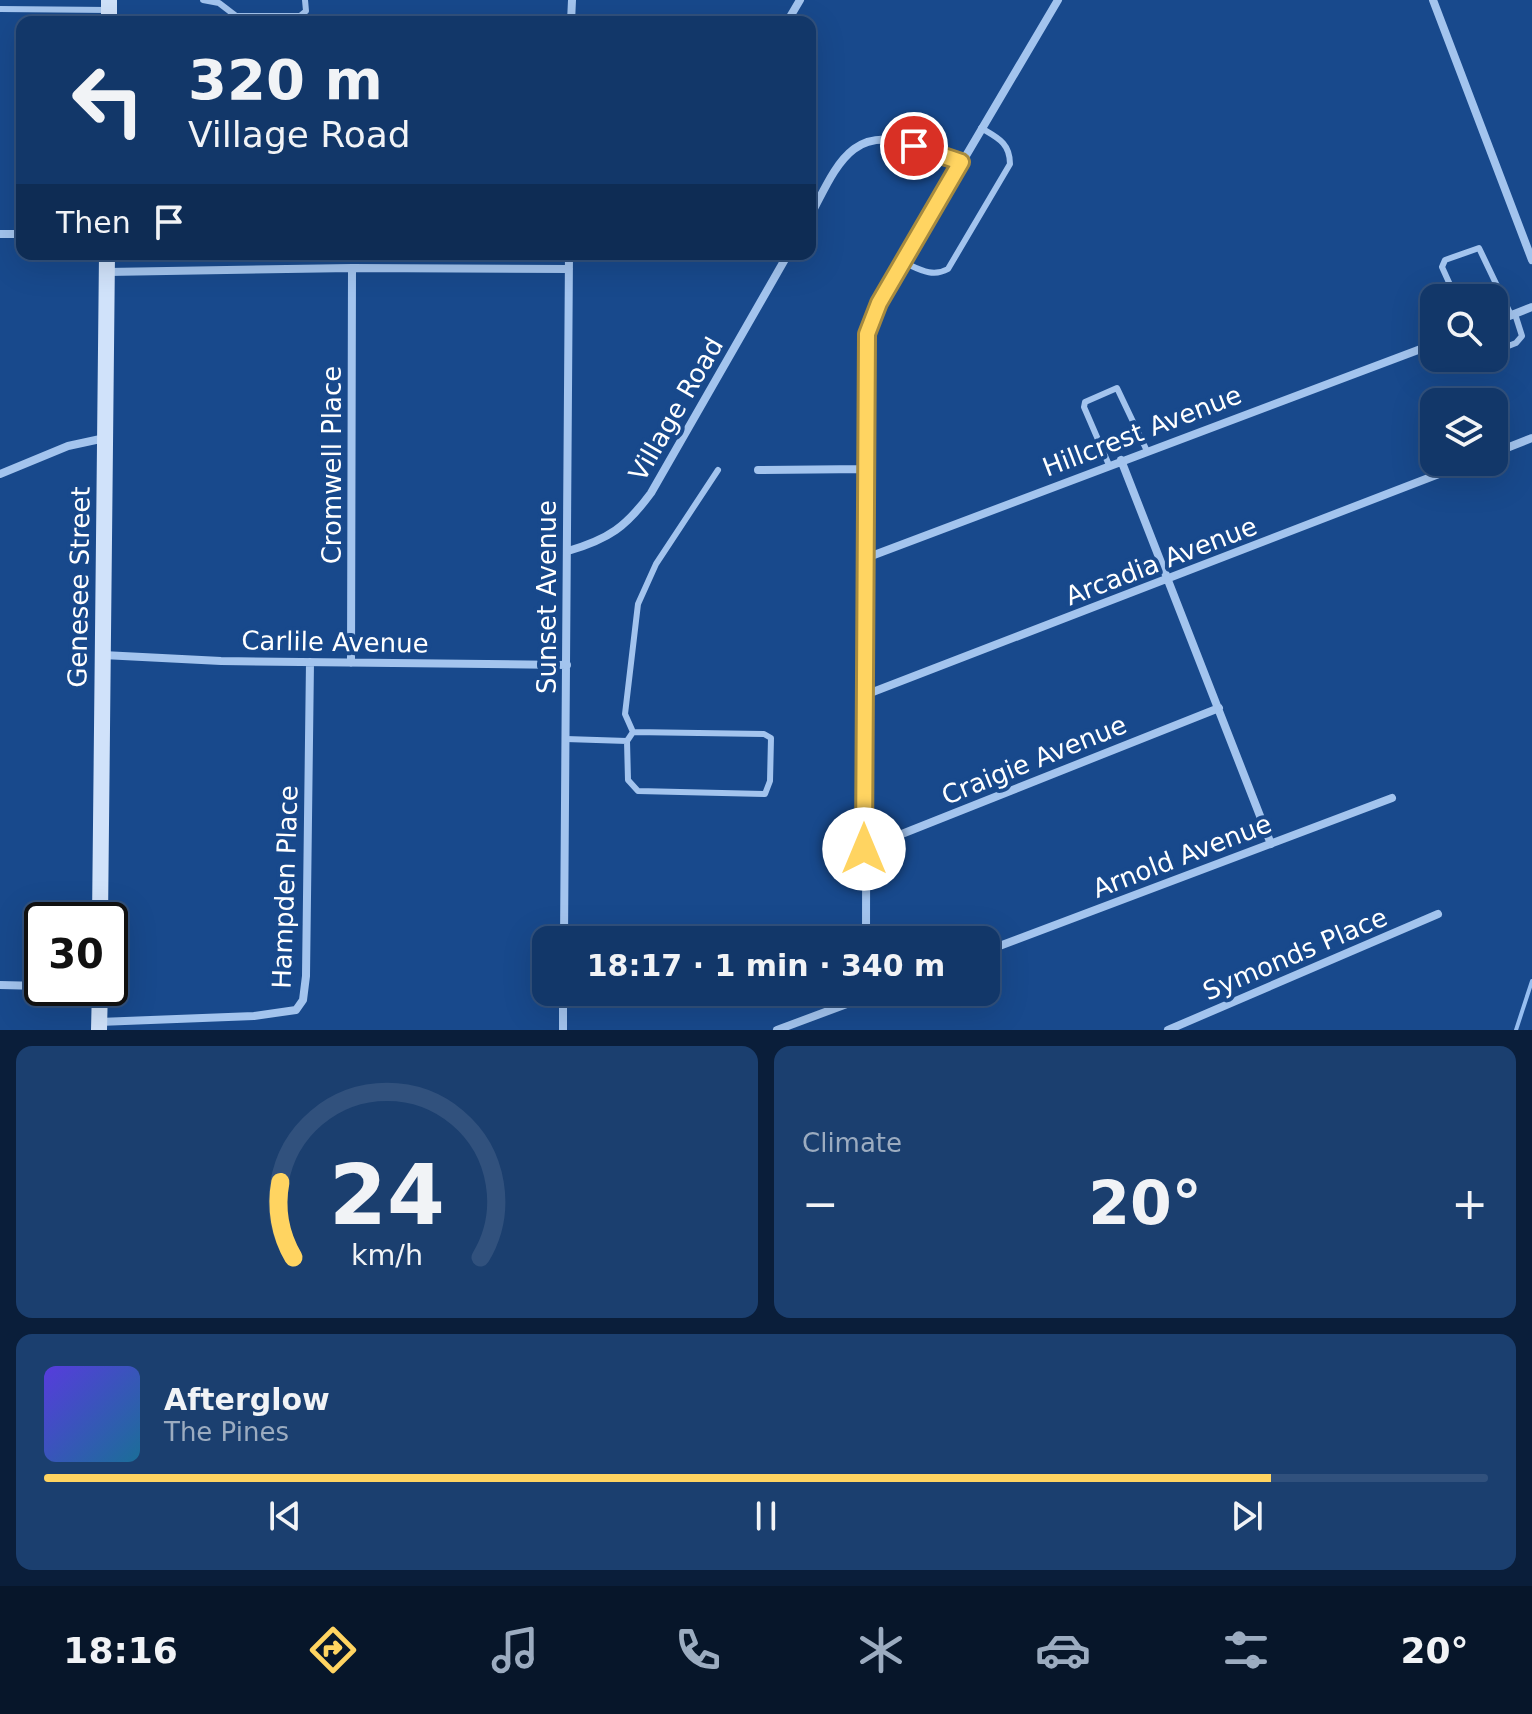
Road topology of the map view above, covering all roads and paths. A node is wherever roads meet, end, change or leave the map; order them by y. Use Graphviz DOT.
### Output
graph roads {
  1 [pos="203,0"];
  2 [pos="305,0"];
  3 [pos="1058,0"];
  4 [pos="1433,0"];
  5 [pos="0,9"];
  6 [pos="109,11"];
  7 [pos="981,128"];
  8 [pos="961,162"];
  9 [pos="816,206"];
  10 [pos="107,260"];
  11 [pos="569,260"];
  12 [pos="785,260"];
  13 [pos="1532,260"];
  14 [pos="903,262"];
  15 [pos="352,268"];
  16 [pos="569,269"];
  17 [pos="107,272"];
  18 [pos="1450,284"];
  19 [pos="1499,284"];
  20 [pos="1508,304"];
  21 [pos="1532,307"];
  22 [pos="1513,315"];
  23 [pos="1508,317"];
  24 [pos="1508,346"];
  25 [pos="1420,349"];
  26 [pos="105,438"];
  27 [pos="1532,438"];
  28 [pos="1508,447"];
  29 [pos="1147,451"];
  30 [pos="1121,460"];
  31 [pos="1109,465"];
  32 [pos="866,469"];
  33 [pos="718,470"];
  34 [pos="758,470"];
  35 [pos="0,474"];
  36 [pos="1434,476"];
  37 [pos="568,551"];
  38 [pos="866,558"];
  39 [pos="1169,580"];
  40 [pos="103,655"];
  41 [pos="310,662"];
  42 [pos="351,663"];
  43 [pos="567,665"];
  44 [pos="865,695"];
  45 [pos="1219,708"];
  46 [pos="633,732"];
  47 [pos="566,739"];
  48 [pos="627,741"];
  49 [pos="1392,798"];
  50 [pos="1271,844"];
  51 [pos="864,849"];
  52 [pos="100,902"];
  53 [pos="1438,914"];
  54 [pos="564,926"];
  55 [pos="866,926"];
  56 [pos="1000,946"];
  57 [pos="0,985"];
  58 [pos="24,986"];
  59 [pos="100,1006"];
  60 [pos="563,1006"];
  61 [pos="837,1006"];
  62 [pos="99,1026"];
  63 [pos="563,1030"];
  64 [pos="777,1030"];
  65 [pos="1168,1030"];
  1 -- 2 [label="lane"];
  3 -- 7 [label="street"];
  4 -- 13 [label="street"];
  5 -- 6 [label="lane"];
  7 -- 8 [label="street"];
  7 -- 14 [label="lane"];
  8 -- 9 [label="street"];
  8 -- 14 [label="street"];
  10 -- 17 [label="main road, Genesee Street"];
  11 -- 16 [label="street, Sunset Avenue"];
  12 -- 37 [label="street, Village Road"];
  14 -- 32 [label="street"];
  15 -- 16 [label="street"];
  15 -- 17 [label="street"];
  15 -- 42 [label="street, Cromwell Place"];
  16 -- 37 [label="street, Sunset Avenue"];
  17 -- 26 [label="main road, Genesee Street"];
  18 -- 19 [label="lane"];
  20 -- 22 [label="lane"];
  21 -- 22 [label="street"];
  22 -- 23 [label="street"];
  22 -- 24 [label="lane"];
  25 -- 29 [label="street, Hillcrest Avenue"];
  26 -- 35 [label="street"];
  26 -- 40 [label="main road, Genesee Street"];
  27 -- 28 [label="street"];
  29 -- 30 [label="street, Hillcrest Avenue"];
  29 -- 31 [label="lane"];
  30 -- 31 [label="street, Hillcrest Avenue"];
  30 -- 39 [label="street"];
  31 -- 38 [label="street, Hillcrest Avenue"];
  32 -- 34 [label="street"];
  32 -- 38 [label="street"];
  33 -- 46 [label="lane"];
  36 -- 39 [label="street, Arcadia Avenue"];
  37 -- 43 [label="street, Sunset Avenue"];
  38 -- 44 [label="street"];
  39 -- 44 [label="street, Arcadia Avenue"];
  39 -- 45 [label="street"];
  40 -- 41 [label="street, Carlile Avenue"];
  40 -- 52 [label="main road, Genesee Street"];
  41 -- 42 [label="street, Carlile Avenue"];
  41 -- 62 [label="street, Hampden Place"];
  42 -- 43 [label="street, Carlile Avenue"];
  43 -- 47 [label="street, Sunset Avenue"];
  44 -- 51 [label="street"];
  45 -- 50 [label="street"];
  45 -- 51 [label="street, Craigie Avenue"];
  46 -- 48 [label="lane"];
  46 -- 48 [label="lane"];
  47 -- 48 [label="lane"];
  47 -- 54 [label="street, Sunset Avenue"];
  49 -- 50 [label="street, Arnold Avenue"];
  50 -- 56 [label="street, Arnold Avenue"];
  51 -- 55 [label="street"];
  53 -- 65 [label="street, Symonds Place"];
  57 -- 58 [label="street"];
  59 -- 62 [label="main road"];
  60 -- 63 [label="street"];
  61 -- 64 [label="street"];
}
